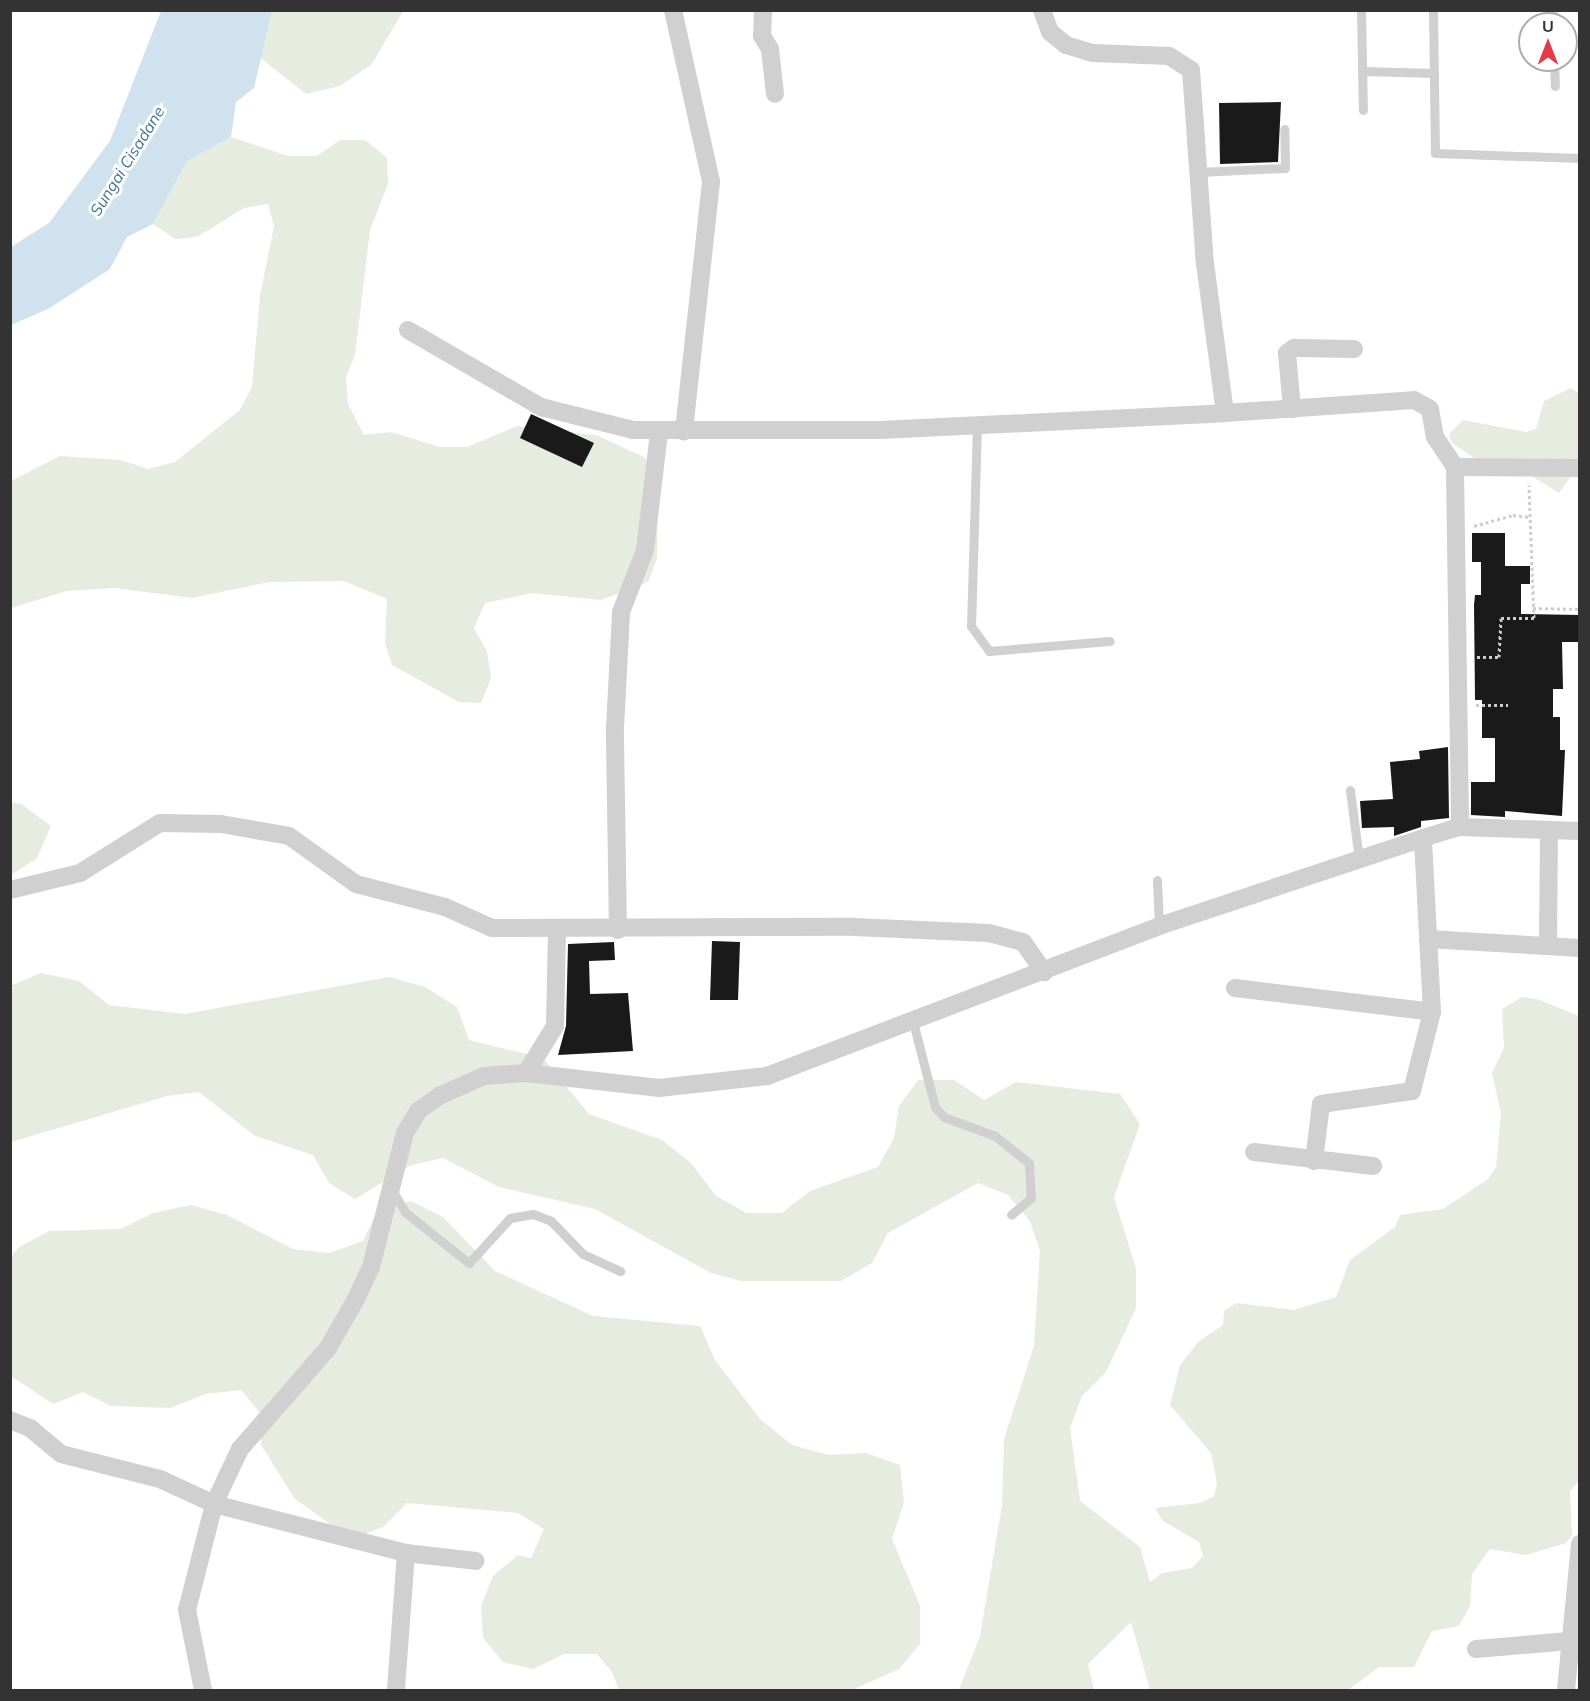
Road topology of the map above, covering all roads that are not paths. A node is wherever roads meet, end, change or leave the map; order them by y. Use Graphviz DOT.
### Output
graph roads {
  1 [pos="673,10"];
  2 [pos="763,10"];
  3 [pos="1042,10"];
  4 [pos="1361,10"];
  5 [pos="1433,10"];
  6 [pos="1362,71"];
  7 [pos="1554,72"];
  8 [pos="1434,73"];
  9 [pos="1554,86"];
  10 [pos="775,93"];
  11 [pos="1363,110"];
  12 [pos="1284,129"];
  13 [pos="1580,158"];
  14 [pos="1199,172"];
  15 [pos="408,330"];
  16 [pos="1354,349"];
  17 [pos="1292,409"];
  18 [pos="1225,413"];
  19 [pos="977,426"];
  20 [pos="659,432"];
  21 [pos="684,432"];
  22 [pos="1455,466"];
  23 [pos="1580,468"];
  24 [pos="1110,641"];
  25 [pos="1350,790"];
  26 [pos="1460,827"];
  27 [pos="1549,830"];
  28 [pos="1580,831"];
  29 [pos="1423,838"];
  30 [pos="1359,860"];
  31 [pos="1157,880"];
  32 [pos="10,890"];
  33 [pos="1159,926"];
  34 [pos="557,930"];
  35 [pos="618,930"];
  36 [pos="1428,939"];
  37 [pos="1548,946"];
  38 [pos="1580,948"];
  39 [pos="1044,972"];
  40 [pos="1235,988"];
  41 [pos="1432,1012"];
  42 [pos="913,1022"];
  43 [pos="526,1073"];
  44 [pos="1254,1152"];
  45 [pos="1314,1161"];
  46 [pos="1373,1166"];
  47 [pos="389,1186"];
  48 [pos="1011,1215"];
  49 [pos="620,1271"];
  50 [pos="10,1420"];
  51 [pos="214,1504"];
  52 [pos="1580,1544"];
  53 [pos="406,1553"];
  54 [pos="476,1561"];
  55 [pos="1570,1641"];
  56 [pos="1476,1649"];
  57 [pos="204,1690"];
  58 [pos="396,1690"];
  59 [pos="1566,1690"];
  1 -- 21 [label="street"];
  2 -- 10 [label="street"];
  3 -- 14 [label="street"];
  4 -- 6 [label="lane"];
  5 -- 8 [label="lane"];
  6 -- 8 [label="lane"];
  6 -- 11 [label="lane"];
  7 -- 9 [label="lane"];
  8 -- 13 [label="lane"];
  12 -- 14 [label="lane"];
  14 -- 18 [label="street"];
  15 -- 20 [label="street"];
  16 -- 17 [label="street"];
  17 -- 18 [label="street"];
  17 -- 22 [label="street"];
  18 -- 19 [label="street"];
  19 -- 21 [label="street"];
  19 -- 24 [label="lane"];
  20 -- 21 [label="street"];
  20 -- 35 [label="street"];
  22 -- 23 [label="street"];
  22 -- 26 [label="street"];
  25 -- 30 [label="lane"];
  26 -- 27 [label="street"];
  26 -- 29 [label="street"];
  27 -- 28 [label="street"];
  27 -- 37 [label="street"];
  29 -- 30 [label="street"];
  29 -- 36 [label="street"];
  30 -- 33 [label="street"];
  31 -- 33 [label="lane"];
  32 -- 34 [label="street"];
  33 -- 39 [label="street"];
  34 -- 35 [label="street"];
  34 -- 43 [label="street"];
  35 -- 39 [label="street"];
  36 -- 37 [label="street"];
  36 -- 41 [label="street"];
  37 -- 38 [label="street"];
  39 -- 42 [label="street"];
  40 -- 41 [label="street"];
  41 -- 45 [label="street"];
  42 -- 43 [label="street"];
  42 -- 48 [label="lane"];
  43 -- 47 [label="street"];
  44 -- 45 [label="street"];
  45 -- 46 [label="street"];
  47 -- 49 [label="lane"];
  47 -- 51 [label="street"];
  50 -- 51 [label="street"];
  51 -- 53 [label="street"];
  51 -- 57 [label="street"];
  52 -- 55 [label="street"];
  53 -- 54 [label="street"];
  53 -- 58 [label="street"];
  55 -- 56 [label="street"];
  55 -- 59 [label="street"];
}
